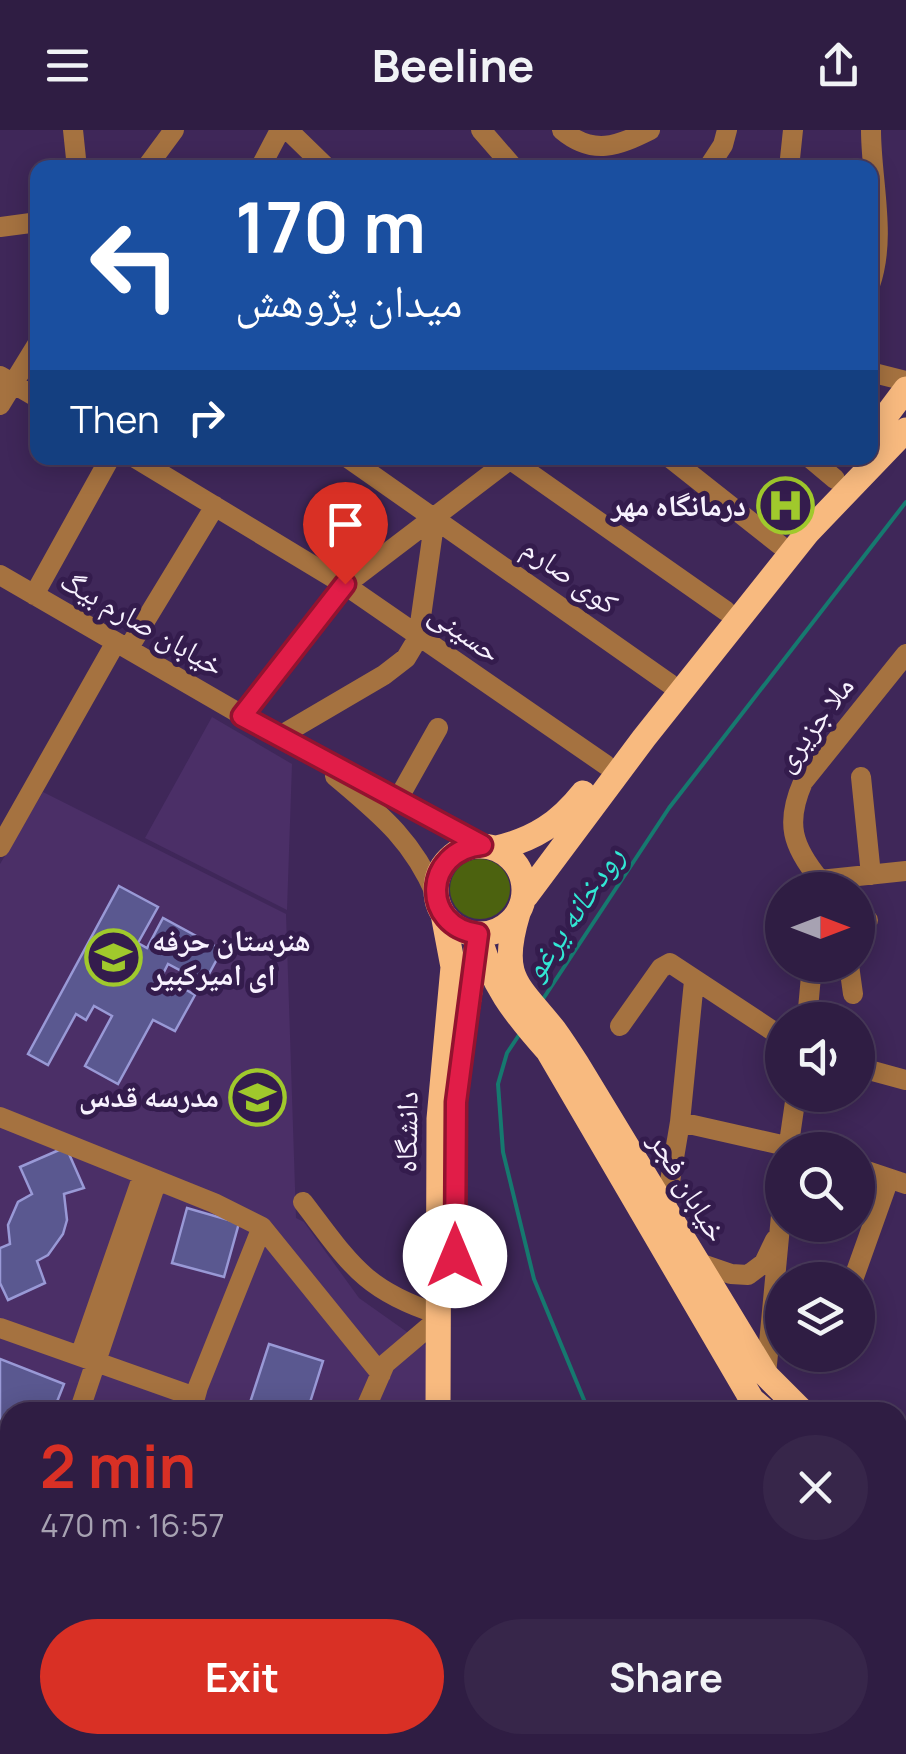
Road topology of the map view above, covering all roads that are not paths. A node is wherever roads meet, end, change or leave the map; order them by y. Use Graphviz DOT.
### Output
graph roads {
  1 [pos="73,130"];
  2 [pos="174,130"];
  3 [pos="280,130"];
  4 [pos="288,130"];
  5 [pos="480,130"];
  6 [pos="562,130"];
  7 [pos="650,130"];
  8 [pos="727,130"];
  9 [pos="793,130"];
  10 [pos="871,130"];
  11 [pos="159,139"];
  12 [pos="76,160"];
  13 [pos="264,160"];
  14 [pos="320,160"];
  15 [pos="507,160"];
  16 [pos="713,160"];
  17 [pos="790,160"];
  18 [pos="873,160"];
  19 [pos="30,224"];
  20 [pos="1,229"];
  21 [pos="30,352"];
  22 [pos="878,375"];
  23 [pos="6,379"];
  24 [pos="906,387"];
  25 [pos="30,393"];
  26 [pos="0,405"];
  27 [pos="878,426"];
  28 [pos="906,430"];
  29 [pos="878,459"];
  30 [pos="106,465"];
  31 [pos="147,465"];
  32 [pos="358,465"];
  33 [pos="501,465"];
  34 [pos="520,465"];
  35 [pos="679,465"];
  36 [pos="818,465"];
  37 [pos="847,465"];
  38 [pos="872,465"];
  39 [pos="835,479"];
  40 [pos="215,506"];
  41 [pos="435,517"];
  42 [pos="780,545"];
  43 [pos="3,584"];
  44 [pos="345,584"];
  45 [pos="34,594"];
  46 [pos="726,611"];
  47 [pos="418,638"];
  48 [pos="122,646"];
  49 [pos="906,654"];
  50 [pos="670,684"];
  51 [pos="242,716"];
  52 [pos="438,728"];
  53 [pos="280,736"];
  54 [pos="306,752"];
  55 [pos="606,766"];
  56 [pos="861,777"];
  57 [pos="398,799"];
  58 [pos="0,846"];
  59 [pos="489,846"];
  60 [pos="906,871"];
  61 [pos="811,872"];
  62 [pos="872,872"];
  63 [pos="875,875"];
  64 [pos="440,904"];
  65 [pos="522,904"];
  66 [pos="478,934"];
  67 [pos="694,981"];
  68 [pos="850,982"];
  69 [pos="852,994"];
  70 [pos="514,1004"];
  71 [pos="620,1026"];
  72 [pos="765,1026"];
  73 [pos="464,1034"];
  74 [pos="552,1041"];
  75 [pos="875,1072"];
  76 [pos="906,1080"];
  77 [pos="0,1117"];
  78 [pos="680,1122"];
  79 [pos="765,1141"];
  80 [pos="150,1178"];
  81 [pos="898,1181"];
  82 [pos="302,1202"];
  83 [pos="664,1211"];
  84 [pos="262,1227"];
  85 [pos="774,1242"];
  86 [pos="779,1242"];
  87 [pos="696,1262"];
  88 [pos="861,1262"];
  89 [pos="438,1317"];
  90 [pos="0,1328"];
  91 [pos="87,1359"];
  92 [pos="381,1374"];
  93 [pos="766,1375"];
  94 [pos="81,1402"];
  95 [pos="186,1402"];
  96 [pos="194,1402"];
  97 [pos="368,1402"];
  98 [pos="438,1402"];
  99 [pos="455,1402"];
  100 [pos="755,1402"];
  101 [pos="793,1402"];
  1 -- 12 [label="street"];
  2 -- 11 [label="street"];
  3 -- 13 [label="street"];
  4 -- 14 [label="street"];
  5 -- 15 [label="street"];
  6 -- 7 [label="street"];
  8 -- 16 [label="street"];
  9 -- 17 [label="street"];
  10 -- 18 [label="street"];
  19 -- 20 [label="street"];
  21 -- 23 [label="street"];
  22 -- 24 [label="street"];
  23 -- 25 [label="street"];
  23 -- 26 [label="street"];
  24 -- 27 [label="main road"];
  28 -- 29 [label="main road"];
  30 -- 45 [label="street"];
  31 -- 40 [label="street, حسینی"];
  32 -- 41 [label="street, کوی صارم"];
  33 -- 41 [label="street"];
  34 -- 46 [label="street"];
  35 -- 42 [label="street"];
  36 -- 39 [label="street"];
  37 -- 39 [label="main road"];
  38 -- 65 [label="main road"];
  39 -- 42 [label="main road"];
  40 -- 44 [label="street, حسینی"];
  40 -- 48 [label="street"];
  41 -- 44 [label="street"];
  41 -- 47 [label="street"];
  41 -- 50 [label="street, کوی صارم"];
  42 -- 46 [label="main road"];
  43 -- 45 [label="street, خیابان صارم بیگ"];
  44 -- 47 [label="street, حسینی"];
  44 -- 51 [label="street"];
  45 -- 48 [label="street, خیابان صارم بیگ"];
  46 -- 50 [label="main road"];
  47 -- 53 [label="street"];
  47 -- 55 [label="street, حسینی"];
  48 -- 51 [label="street, خیابان صارم بیگ"];
  48 -- 58 [label="street"];
  49 -- 61 [label="street, ملا جزیری"];
  50 -- 55 [label="main road"];
  51 -- 53 [label="street, خیابان صارم بیگ"];
  52 -- 57 [label="street"];
  53 -- 54 [label="street, خیابان صارم بیگ"];
  54 -- 57 [label="street, خیابان صارم بیگ"];
  54 -- 64 [label="street, خیابان صارم بیگ"];
  55 -- 59 [label="main road"];
  56 -- 62 [label="street"];
  57 -- 59 [label="street, خیابان صارم بیگ"];
  59 -- 64 [label="main road"];
  59 -- 65 [label="main road"];
  60 -- 63 [label="street"];
  64 -- 66 [label="main road"];
  64 -- 89 [label="main road, دانشگاه"];
  65 -- 66 [label="main road"];
  65 -- 70 [label="main road"];
  66 -- 70 [label="main road, خیابان فجر"];
  66 -- 73 [label="main road, دانشگاه"];
  67 -- 71 [label="street"];
  67 -- 72 [label="street"];
  67 -- 78 [label="street"];
  68 -- 69 [label="street"];
  70 -- 73 [label="main road"];
  70 -- 74 [label="main road, خیابان فجر"];
  73 -- 99 [label="main road, دانشگاه"];
  74 -- 83 [label="main road, خیابان فجر"];
  74 -- 100 [label="main road, خیابان فجر"];
  75 -- 76 [label="street"];
  77 -- 80 [label="street"];
  78 -- 79 [label="street"];
  78 -- 83 [label="street"];
  80 -- 84 [label="street"];
  80 -- 91 [label="street"];
  81 -- 88 [label="street"];
  82 -- 89 [label="street"];
  83 -- 87 [label="main road, خیابان فجر"];
  84 -- 92 [label="street"];
  84 -- 96 [label="street"];
  85 -- 87 [label="street"];
  86 -- 93 [label="street"];
  87 -- 93 [label="main road, خیابان فجر"];
  89 -- 92 [label="street"];
  89 -- 98 [label="main road, دانشگاه"];
  90 -- 91 [label="street"];
  91 -- 94 [label="street"];
  91 -- 95 [label="street"];
  92 -- 97 [label="street"];
  93 -- 101 [label="main road, خیابان فجر"];
}
